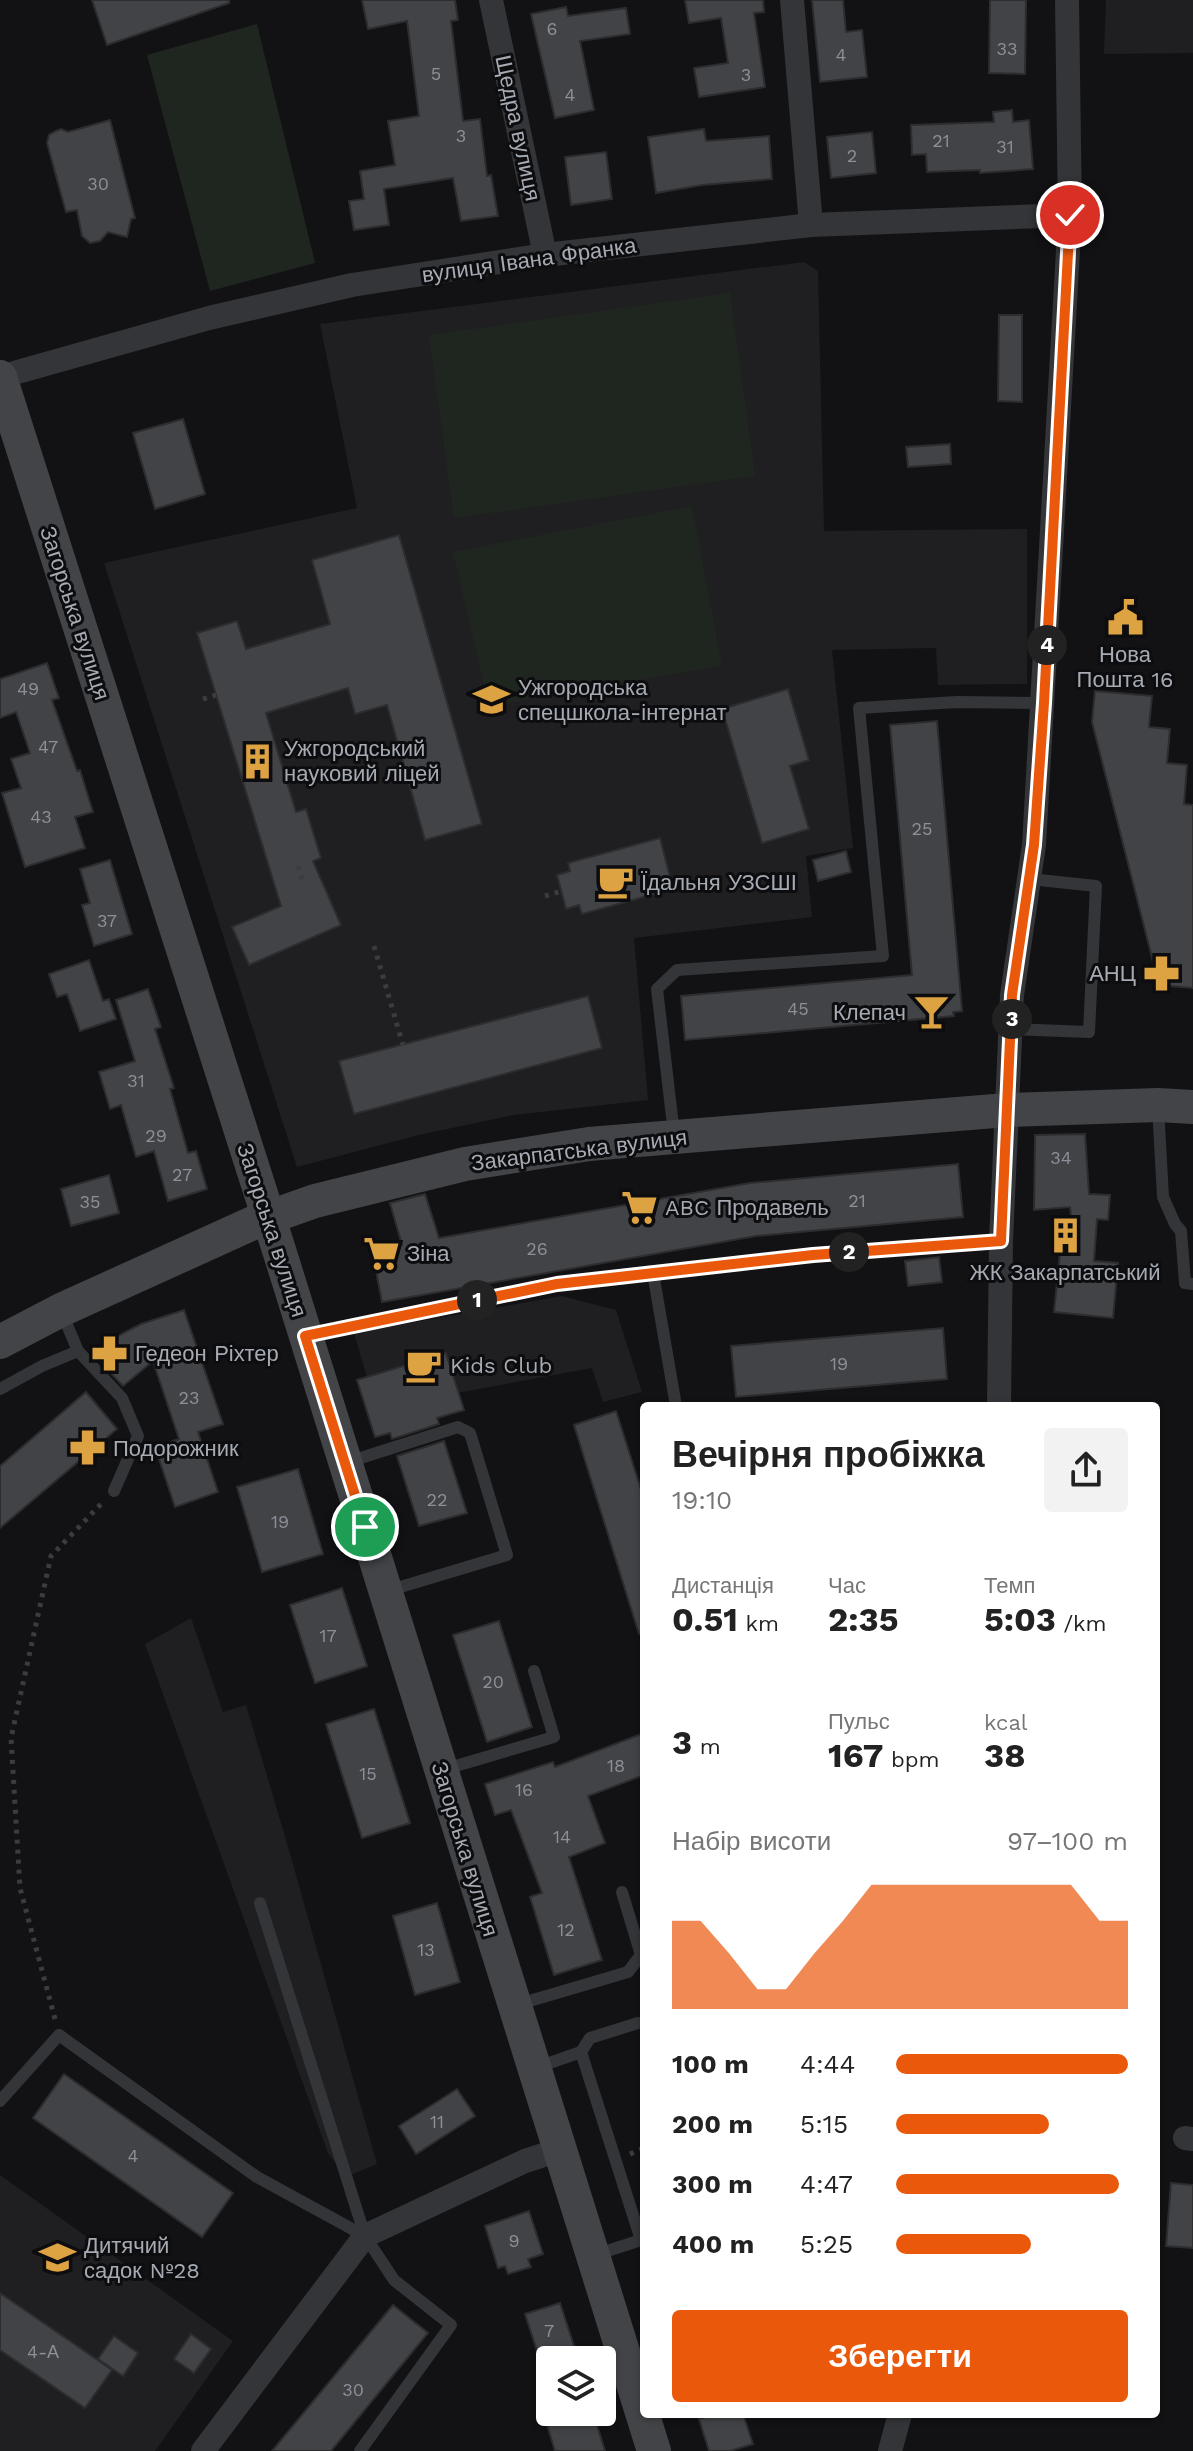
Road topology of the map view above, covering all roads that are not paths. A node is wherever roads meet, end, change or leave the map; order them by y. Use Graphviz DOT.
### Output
graph roads {
  1 [pos="491,0"];
  2 [pos="792,0"];
  3 [pos="1067,0"];
  4 [pos="1070,215"];
  5 [pos="811,225"];
  6 [pos="545,255"];
  7 [pos="0,377"];
  8 [pos="1044,703"];
  9 [pos="1030,879"];
  10 [pos="1011,1029"];
  11 [pos="1158,1105"];
  12 [pos="1193,1107"];
  13 [pos="1007,1110"];
  14 [pos="675,1137"];
  15 [pos="268,1217"];
  16 [pos="1001,1241"];
  17 [pos="653,1273"];
  18 [pos="1193,1284"];
  19 [pos="61,1310"];
  20 [pos="305,1336"];
  21 [pos="0,1342"];
  22 [pos="78,1351"];
  23 [pos="0,1389"];
  24 [pos="675,1402"];
  25 [pos="999,1402"];
  26 [pos="345,1463"];
  27 [pos="114,1491"];
  28 [pos="386,1591"];
  29 [pos="534,1671"];
  30 [pos="441,1771"];
  31 [pos="622,1892"];
  32 [pos="260,1903"];
  33 [pos="640,1952"];
  34 [pos="640,1956"];
  35 [pos="513,2005"];
  36 [pos="638,2023"];
  37 [pos="581,2052"];
  38 [pos="533,2069"];
  39 [pos="0,2101"];
  40 [pos="559,2150"];
  41 [pos="365,2236"];
  42 [pos="640,2237"];
  43 [pos="640,2240"];
  44 [pos="591,2256"];
  45 [pos="640,2408"];
  46 [pos="643,2418"];
  47 [pos="899,2418"];
  48 [pos="203,2451"];
  49 [pos="360,2451"];
  50 [pos="654,2451"];
  51 [pos="890,2451"];
  1 -- 6 [label="street, Щедра вулиця"];
  2 -- 5 [label="street"];
  3 -- 4 [label="street"];
  4 -- 5 [label="street, вулиця Івана Франка"];
  4 -- 8 [label="street"];
  5 -- 6 [label="street, вулиця Івана Франка"];
  6 -- 7 [label="street, вулиця Івана Франка"];
  7 -- 15 [label="street, Загорська вулиця"];
  8 -- 9 [label="street"];
  8 -- 14 [label="lane"];
  9 -- 10 [label="street"];
  9 -- 10 [label="lane"];
  10 -- 13 [label="street"];
  11 -- 12 [label="street, Закарпатська вулиця"];
  11 -- 13 [label="street, Закарпатська вулиця"];
  11 -- 18 [label="lane"];
  13 -- 14 [label="street, Закарпатська вулиця"];
  13 -- 16 [label="street"];
  14 -- 15 [label="street, Закарпатська вулиця"];
  15 -- 19 [label="street, Закарпатська вулиця"];
  15 -- 20 [label="street, Загорська вулиця"];
  16 -- 17 [label="lane"];
  16 -- 25 [label="street"];
  17 -- 20 [label="lane"];
  17 -- 24 [label="lane"];
  19 -- 21 [label="street, Закарпатська вулиця"];
  19 -- 22 [label="lane"];
  20 -- 26 [label="street, Загорська вулиця"];
  22 -- 23 [label="lane"];
  22 -- 27 [label="lane"];
  26 -- 28 [label="street, Загорська вулиця"];
  26 -- 28 [label="lane"];
  28 -- 30 [label="street, Загорська вулиця"];
  29 -- 30 [label="lane"];
  30 -- 35 [label="street, Загорська вулиця"];
  31 -- 33 [label="lane"];
  32 -- 41 [label="lane"];
  34 -- 35 [label="lane"];
  35 -- 38 [label="street, Загорська вулиця"];
  36 -- 37 [label="lane"];
  37 -- 38 [label="lane"];
  37 -- 42 [label="lane"];
  38 -- 40 [label="street, Загорська вулиця"];
  39 -- 41 [label="lane"];
  40 -- 41 [label="street"];
  40 -- 44 [label="street, Загорська вулиця"];
  41 -- 48 [label="street"];
  41 -- 49 [label="lane"];
  43 -- 44 [label="lane"];
  44 -- 45 [label="street, Загорська вулиця"];
  46 -- 50 [label="street, Загорська вулиця"];
  47 -- 51 [label="street"];
}
